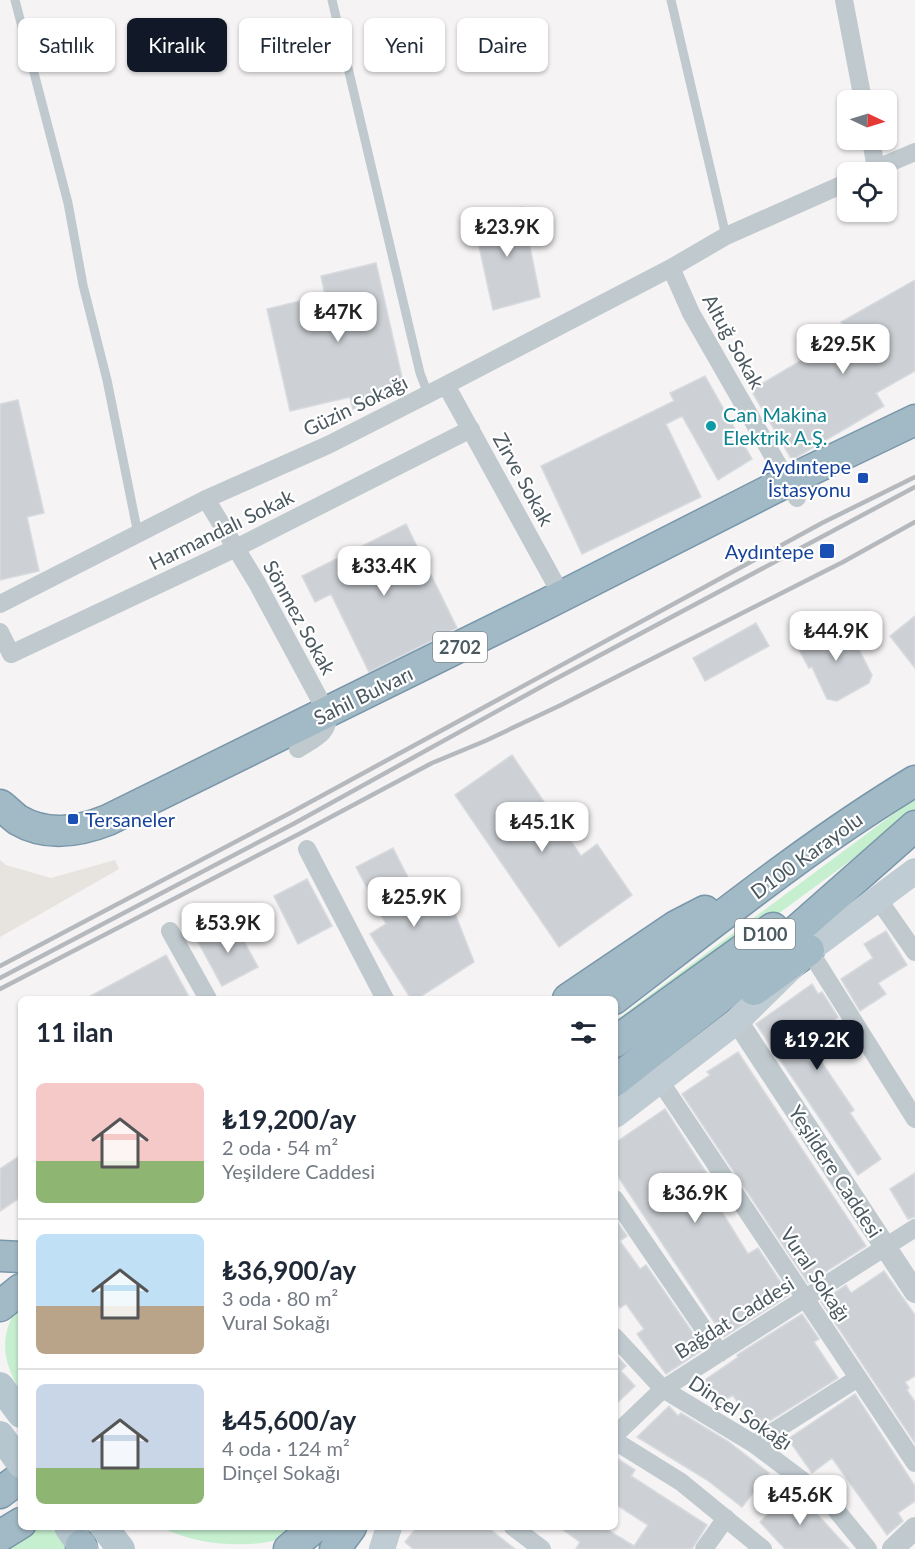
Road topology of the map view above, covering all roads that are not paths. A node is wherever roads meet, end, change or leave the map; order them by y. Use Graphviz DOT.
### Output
graph roads {
  1 [pos="15,0"];
  2 [pos="332,0"];
  3 [pos="671,0"];
  4 [pos="844,0"];
  5 [pos="861,90"];
  6 [pos="915,152"];
  7 [pos="892,162"];
  8 [pos="837,187"];
  9 [pos="726,236"];
  10 [pos="671,268"];
  11 [pos="446,385"];
  12 [pos="428,394"];
  13 [pos="915,420"];
  14 [pos="471,429"];
  15 [pos="915,440"];
  16 [pos="793,489"];
  17 [pos="206,499"];
  18 [pos="138,534"];
  19 [pos="236,548"];
  20 [pos="562,596"];
  21 [pos="0,604"];
  22 [pos="0,632"];
  23 [pos="327,712"];
  24 [pos="298,749"];
  25 [pos="915,765"];
  26 [pos="915,781"];
  27 [pos="877,804"];
  28 [pos="0,805"];
  29 [pos="915,826"];
  30 [pos="0,830"];
  31 [pos="307,849"];
  32 [pos="785,869"];
  33 [pos="915,871"];
  34 [pos="878,898"];
  35 [pos="170,931"];
  36 [pos="809,950"];
  37 [pos="915,952"];
  38 [pos="206,996"];
  39 [pos="384,996"];
  40 [pos="572,996"];
  41 [pos="618,996"];
  42 [pos="737,1021"];
  43 [pos="618,1040"];
  44 [pos="637,1075"];
  45 [pos="618,1110"];
  46 [pos="915,1119"];
  47 [pos="618,1203"];
  48 [pos="915,1228"];
  49 [pos="885,1247"];
  50 [pos="0,1256"];
  51 [pos="18,1257"];
  52 [pos="18,1291"];
  53 [pos="915,1292"];
  54 [pos="805,1298"];
  55 [pos="0,1306"];
  56 [pos="618,1340"];
  57 [pos="720,1353"];
  58 [pos="858,1378"];
  59 [pos="0,1386"];
  60 [pos="663,1389"];
  61 [pos="18,1410"];
  62 [pos="18,1410"];
  63 [pos="0,1423"];
  64 [pos="618,1432"];
  65 [pos="0,1435"];
  66 [pos="618,1443"];
  67 [pos="754,1444"];
  68 [pos="18,1445"];
  69 [pos="0,1459"];
  70 [pos="18,1460"];
  71 [pos="915,1463"];
  72 [pos="18,1479"];
  73 [pos="0,1493"];
  74 [pos="726,1518"];
  75 [pos="18,1525"];
  76 [pos="915,1528"];
  77 [pos="311,1530"];
  78 [pos="349,1530"];
  79 [pos="388,1530"];
  80 [pos="517,1530"];
  81 [pos="0,1536"];
  82 [pos="84,1539"];
  83 [pos="121,1549"];
  84 [pos="289,1549"];
  85 [pos="335,1549"];
  86 [pos="382,1549"];
  87 [pos="542,1549"];
  88 [pos="704,1549"];
  89 [pos="763,1549"];
  90 [pos="868,1549"];
  91 [pos="893,1549"];
  1 -- 18 [label="lane"];
  2 -- 12 [label="lane"];
  3 -- 9 [label="lane"];
  4 -- 5 [label="street"];
  6 -- 7 [label="street"];
  8 -- 9 [label="street, Güzin Sokağı"];
  9 -- 10 [label="street, Güzin Sokağı"];
  10 -- 11 [label="street, Güzin Sokağı"];
  10 -- 16 [label="street, Altuğ Sokak"];
  11 -- 12 [label="street, Güzin Sokağı"];
  11 -- 14 [label="street, Zirve Sokak"];
  12 -- 17 [label="street, Güzin Sokağı"];
  13 -- 16 [label="highway, Sahil Bulvarı / 2702"];
  14 -- 19 [label="street, Harmandalı Sokak"];
  14 -- 20 [label="street, Zirve Sokak"];
  15 -- 16 [label="highway, Sahil Bulvarı / 2702"];
  16 -- 20 [label="highway, Sahil Bulvarı / 2702"];
  16 -- 24 [label="highway, Sahil Bulvarı / 2702"];
  17 -- 18 [label="street, Güzin Sokağı"];
  17 -- 19 [label="street, Sönmez Sokak"];
  18 -- 21 [label="street, Güzin Sokağı"];
  19 -- 22 [label="street, Harmandalı Sokak"];
  19 -- 23 [label="street, Sönmez Sokak"];
  20 -- 23 [label="highway, Sahil Bulvarı / 2702"];
  23 -- 24 [label="street"];
  23 -- 28 [label="highway, Sahil Bulvarı / 2702"];
  24 -- 30 [label="highway, Sahil Bulvarı / 2702"];
  25 -- 27 [label="highway"];
  26 -- 27 [label="highway, D100 Karayolu / D100"];
  27 -- 32 [label="highway, D100 Karayolu / D100"];
  29 -- 43 [label="highway, D100 Karayolu / D100"];
  29 -- 44 [label="highway"];
  31 -- 39 [label="street"];
  32 -- 40 [label="highway"];
  32 -- 41 [label="highway, D100 Karayolu / D100"];
  33 -- 34 [label="main road"];
  34 -- 36 [label="main road"];
  34 -- 37 [label="street"];
  35 -- 38 [label="street"];
  36 -- 42 [label="main road"];
  36 -- 44 [label="highway"];
  36 -- 46 [label="street"];
  42 -- 44 [label="main road"];
  42 -- 49 [label="street, Yeşildere Caddesi"];
  44 -- 45 [label="main road"];
  44 -- 54 [label="street, Vural Sokağı"];
  47 -- 57 [label="street"];
  48 -- 49 [label="street, Bağdat Caddesi"];
  49 -- 53 [label="street, Yeşildere Caddesi"];
  49 -- 54 [label="street, Bağdat Caddesi"];
  50 -- 51 [label="highway"];
  52 -- 55 [label="highway"];
  54 -- 57 [label="street, Bağdat Caddesi"];
  54 -- 58 [label="street, Vural Sokağı"];
  56 -- 60 [label="street, Dinçel Sokağı"];
  57 -- 60 [label="street, Bağdat Caddesi"];
  58 -- 67 [label="street"];
  58 -- 71 [label="street, Vural Sokağı"];
  59 -- 61 [label="main road, bridge"];
  60 -- 64 [label="street, Bağdat Caddesi"];
  60 -- 67 [label="street, Dinçel Sokağı"];
  62 -- 63 [label="highway"];
  65 -- 70 [label="main road, bridge"];
  66 -- 74 [label="street"];
  67 -- 90 [label="street, Dinçel Sokağı"];
  68 -- 69 [label="highway"];
  72 -- 73 [label="highway"];
  74 -- 88 [label="street"];
  74 -- 89 [label="street"];
  75 -- 81 [label="highway"];
  76 -- 91 [label="street"];
  77 -- 84 [label="highway"];
  78 -- 85 [label="highway"];
  79 -- 86 [label="main road"];
  80 -- 87 [label="street"];
  82 -- 83 [label="main road"];
}
